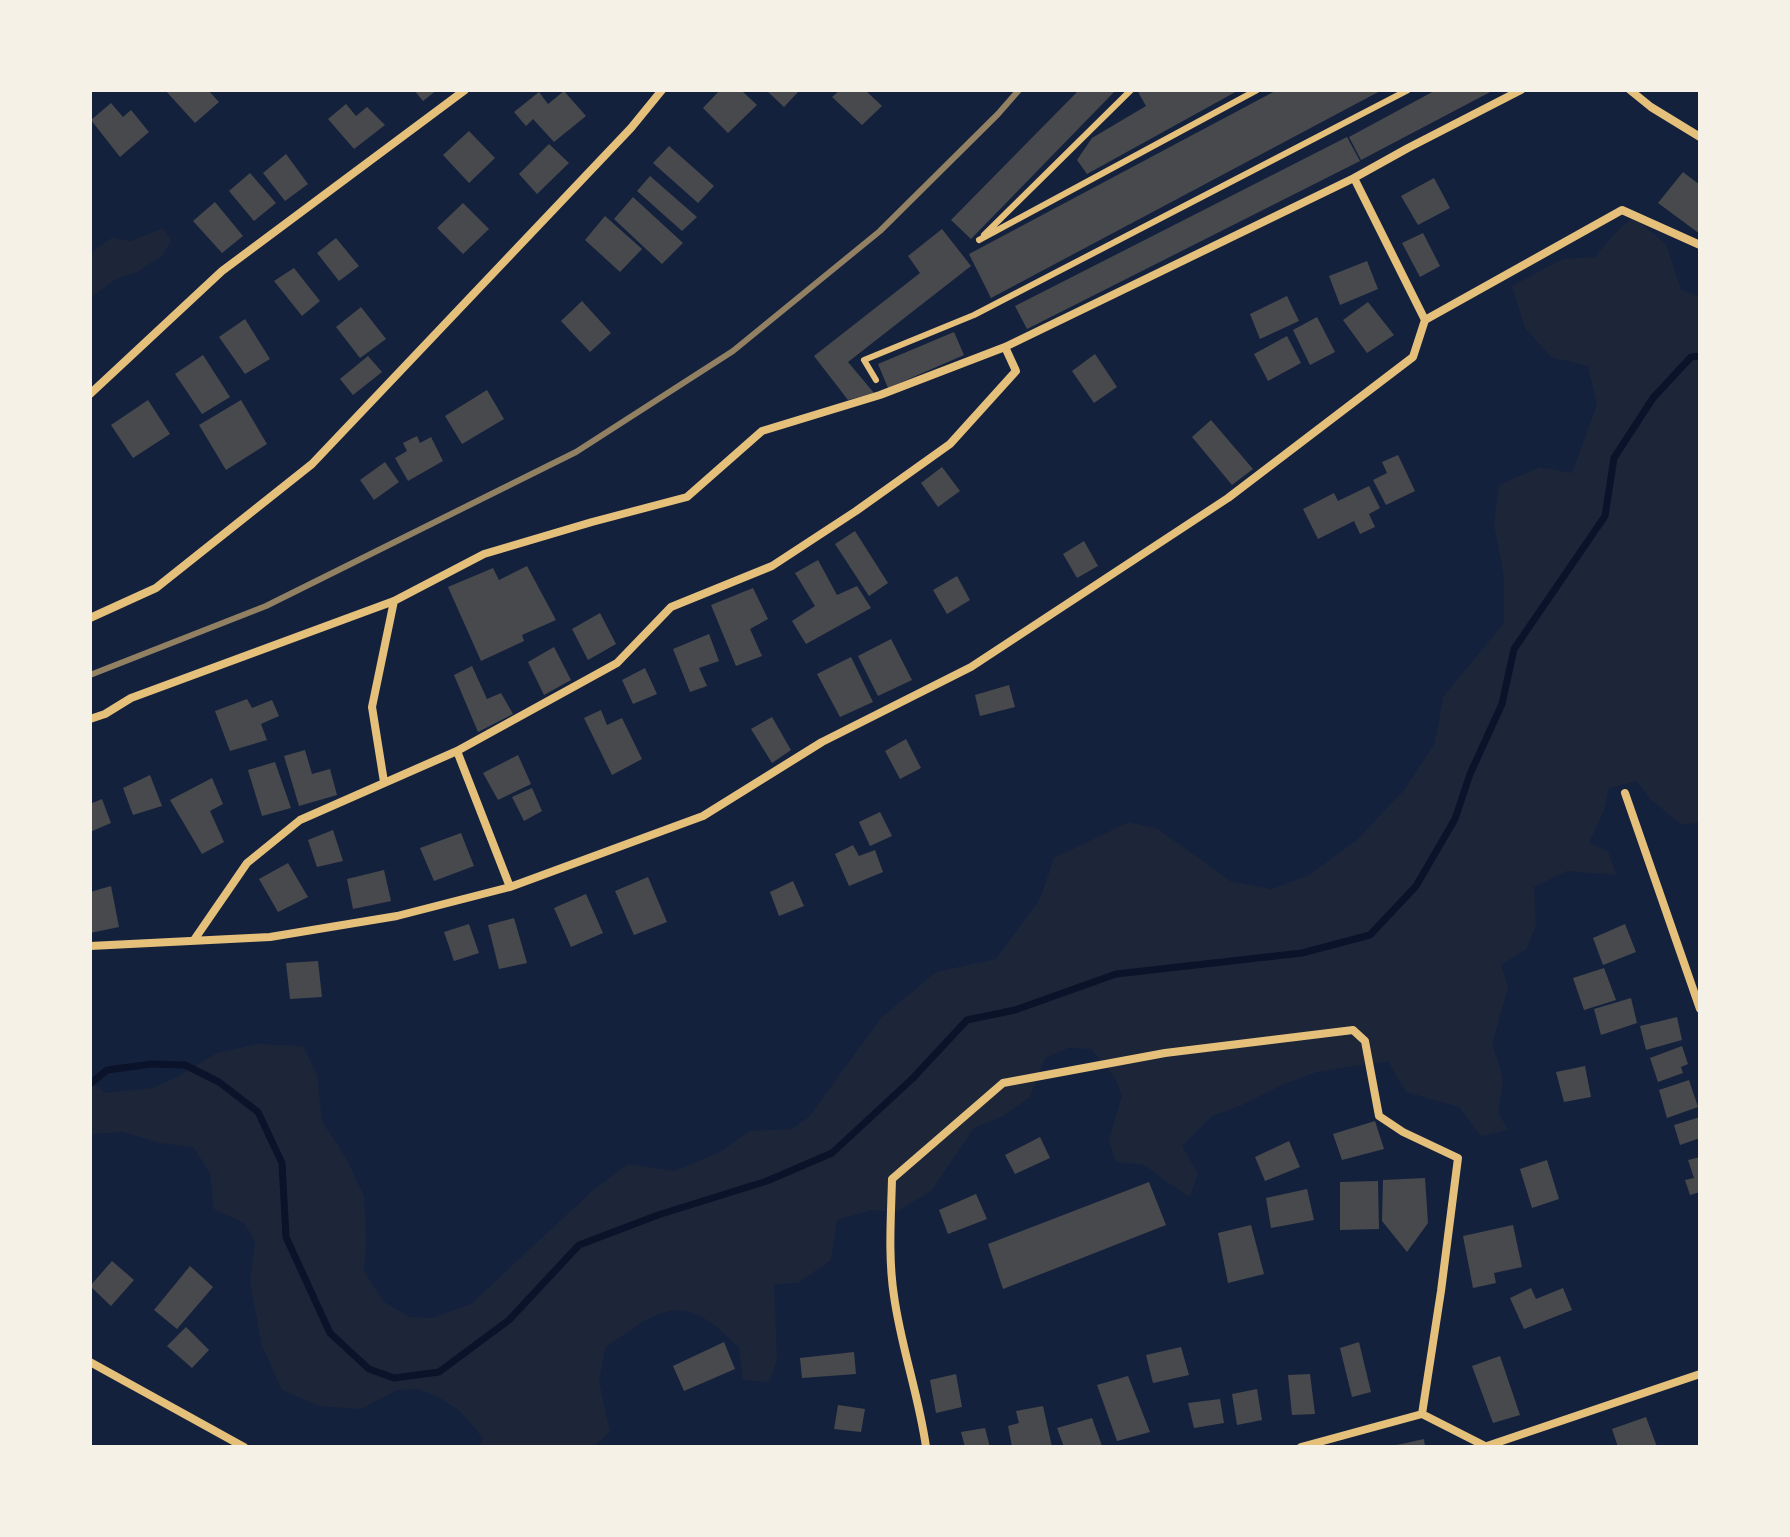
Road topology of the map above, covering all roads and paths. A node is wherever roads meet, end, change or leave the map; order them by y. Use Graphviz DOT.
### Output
graph roads {
  1 [pos="465,90"];
  2 [pos="662,90"];
  3 [pos="1131,90"];
  4 [pos="1257,90"];
  5 [pos="1408,90"];
  6 [pos="1521,90"];
  7 [pos="1630,90"];
  8 [pos="1700,137"];
  9 [pos="1354,178"];
  10 [pos="1700,245"];
  11 [pos="1425,320"];
  12 [pos="1005,347"];
  13 [pos="876,380"];
  14 [pos="90,394"];
  15 [pos="394,601"];
  16 [pos="90,618"];
  17 [pos="90,719"];
  18 [pos="457,751"];
  19 [pos="384,782"];
  20 [pos="1625,793"];
  21 [pos="510,887"];
  22 [pos="194,940"];
  23 [pos="90,946"];
  24 [pos="1700,1009"];
  25 [pos="90,1362"];
  26 [pos="1700,1374"];
  27 [pos="1422,1414"];
  28 [pos="1487,1446"];
  29 [pos="244,1447"];
  30 [pos="926,1447"];
  31 [pos="1301,1447"];
  1 -- 14 [label="street"];
  2 -- 16 [label="street"];
  3 -- 4 [label="lane"];
  5 -- 13 [label="lane"];
  6 -- 9 [label="street"];
  7 -- 8 [label="street"];
  9 -- 11 [label="street"];
  9 -- 12 [label="street"];
  10 -- 11 [label="street"];
  11 -- 21 [label="street"];
  12 -- 15 [label="street"];
  12 -- 18 [label="street"];
  15 -- 17 [label="street"];
  15 -- 19 [label="street"];
  18 -- 19 [label="street"];
  18 -- 21 [label="street"];
  19 -- 22 [label="street"];
  20 -- 24 [label="street"];
  21 -- 22 [label="street"];
  22 -- 23 [label="street"];
  25 -- 29 [label="street"];
  26 -- 28 [label="street"];
  27 -- 28 [label="street"];
  27 -- 30 [label="street"];
  27 -- 31 [label="street"];
}
